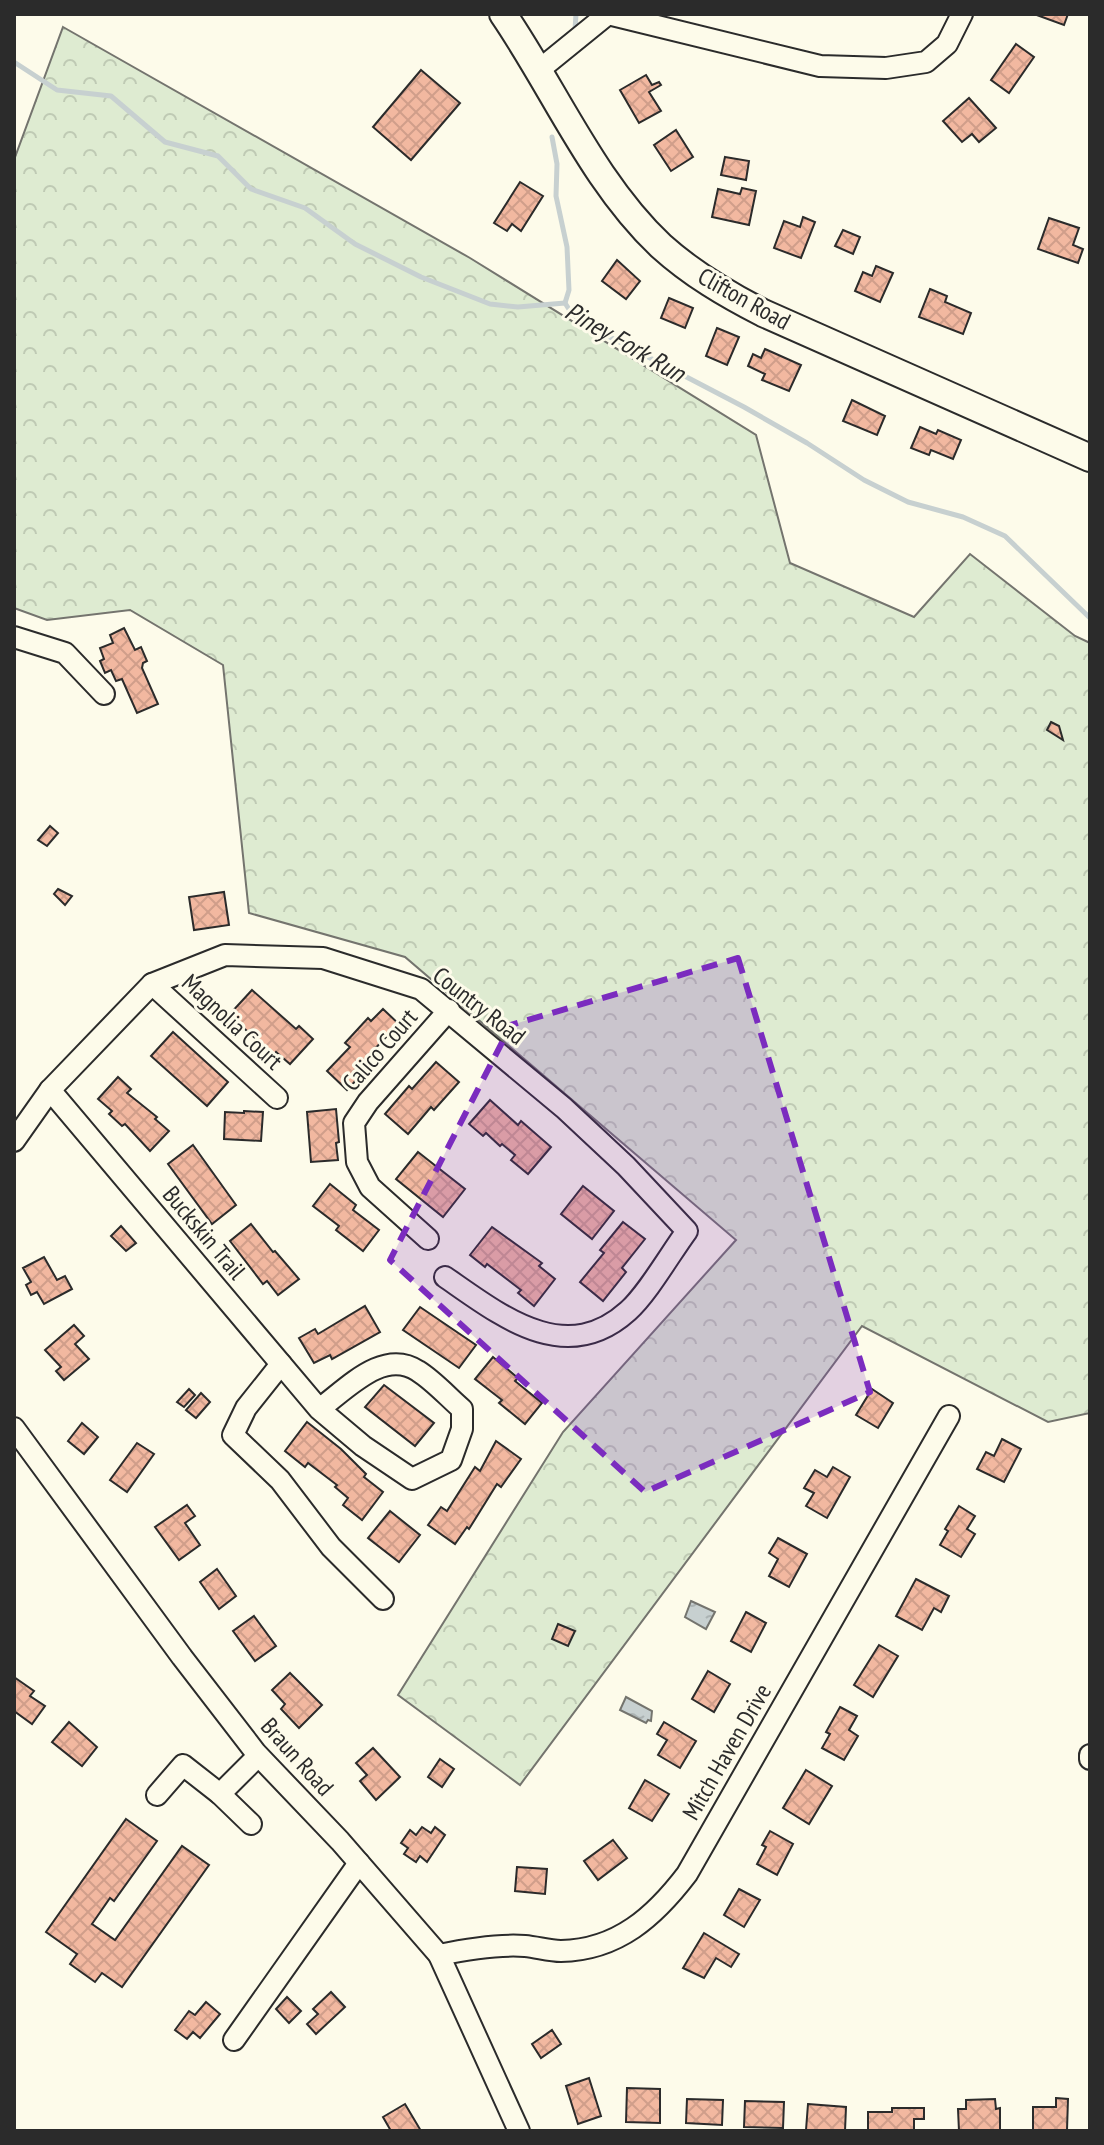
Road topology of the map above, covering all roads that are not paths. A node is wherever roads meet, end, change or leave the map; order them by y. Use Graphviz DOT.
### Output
graph roads {
  1 [pos="503,14"];
  2 [pos="608,14"];
  3 [pos="962,14"];
  4 [pos="539,70"];
  5 [pos="1090,458"];
  6 [pos="14,637"];
  7 [pos="104,694"];
  8 [pos="152,984"];
  9 [pos="449,1010"];
  10 [pos="50,1090"];
  11 [pos="277,1098"];
  12 [pos="14,1141"];
  13 [pos="428,1239"];
  14 [pos="445,1277"];
  15 [pos="281,1364"];
  16 [pos="319,1409"];
  17 [pos="949,1416"];
  18 [pos="14,1428"];
  19 [pos="383,1599"];
  20 [pos="258,1756"];
  21 [pos="220,1794"];
  22 [pos="157,1795"];
  23 [pos="251,1824"];
  24 [pos="359,1863"];
  25 [pos="439,1955"];
  26 [pos="234,2040"];
  27 [pos="519,2131"];
  1 -- 4 [label="main road, Clifton Road"];
  2 -- 3 [label="street"];
  2 -- 4 [label="street"];
  4 -- 5 [label="main road, Clifton Road"];
  6 -- 7 [label="street"];
  8 -- 9 [label="street, Country Road"];
  8 -- 10 [label="street, Country Road"];
  8 -- 11 [label="street, Magnolia Court"];
  9 -- 13 [label="street, Calico Court"];
  9 -- 14 [label="street, Country Road"];
  10 -- 12 [label="street, Country Road"];
  10 -- 15 [label="street, Buckskin Trail"];
  15 -- 16 [label="street, Buckskin Trail"];
  15 -- 19 [label="street"];
  16 -- 16 [label="street, Buckskin Trail"];
  17 -- 25 [label="street, Mitch Haven Drive"];
  18 -- 20 [label="street, Braun Road"];
  20 -- 21 [label="street"];
  20 -- 24 [label="street, Braun Road"];
  21 -- 22 [label="street"];
  21 -- 23 [label="street"];
  24 -- 25 [label="street, Braun Road"];
  24 -- 26 [label="street"];
  25 -- 27 [label="street, Braun Road"];
}
